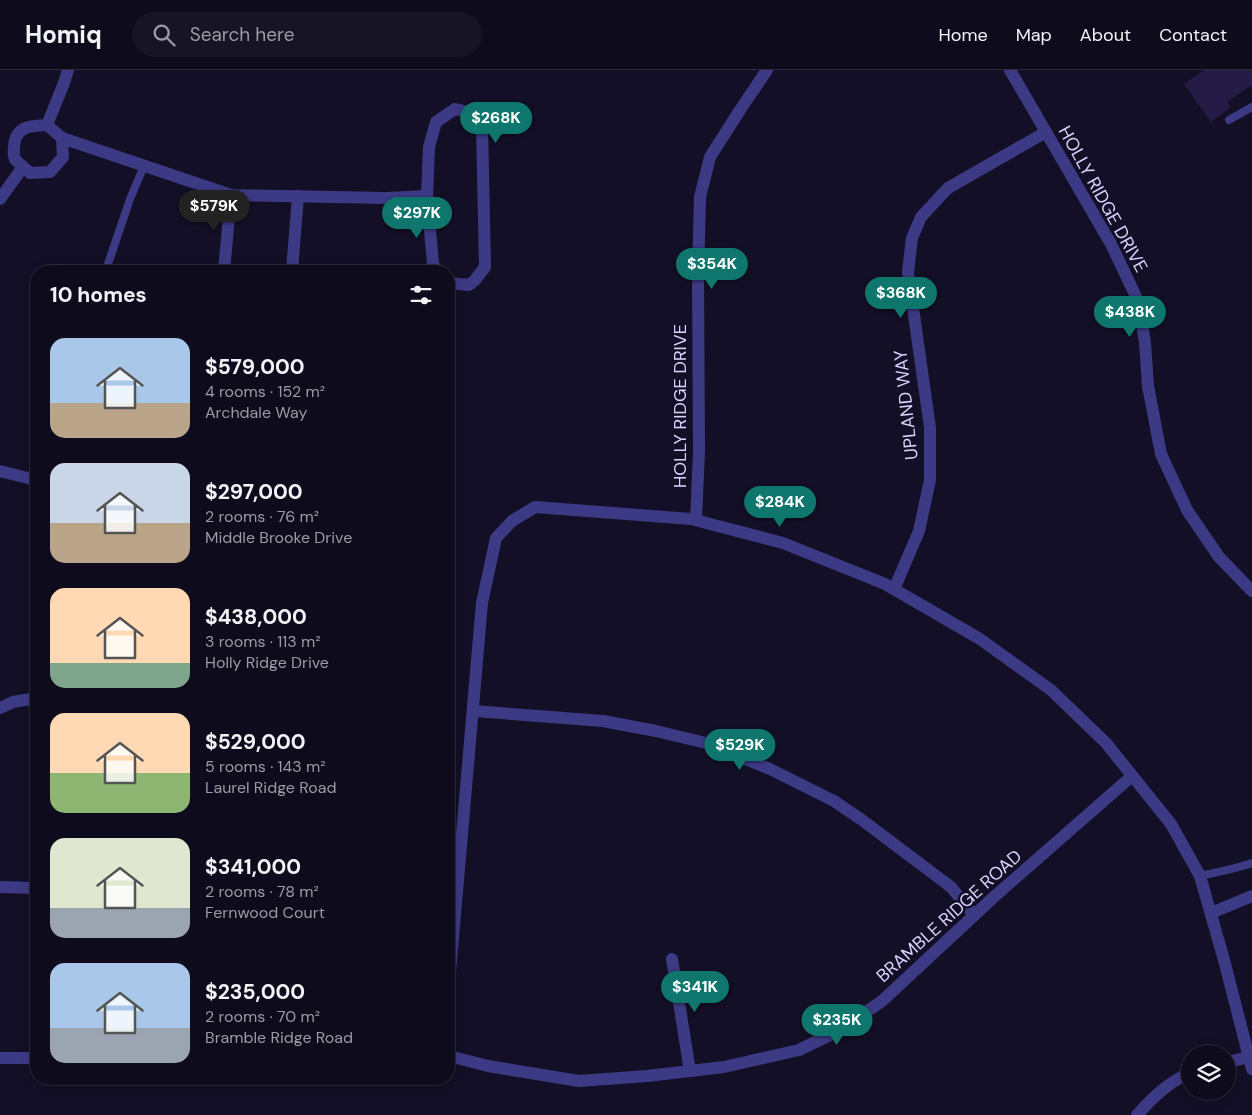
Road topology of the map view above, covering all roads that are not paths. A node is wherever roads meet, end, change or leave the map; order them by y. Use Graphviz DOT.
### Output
graph roads {
  1 [pos="68,70"];
  2 [pos="768,70"];
  3 [pos="1010,70"];
  4 [pos="1252,106"];
  5 [pos="1229,120"];
  6 [pos="47,125"];
  7 [pos="1046,132"];
  8 [pos="62,138"];
  9 [pos="144,166"];
  10 [pos="24,167"];
  11 [pos="231,194"];
  12 [pos="298,196"];
  13 [pos="427,196"];
  14 [pos="0,199"];
  15 [pos="108,265"];
  16 [pos="225,265"];
  17 [pos="292,265"];
  18 [pos="434,265"];
  19 [pos="455,284"];
  20 [pos="0,471"];
  21 [pos="30,478"];
  22 [pos="696,520"];
  23 [pos="894,589"];
  24 [pos="1252,591"];
  25 [pos="30,699"];
  26 [pos="0,708"];
  27 [pos="473,711"];
  28 [pos="1132,776"];
  29 [pos="1252,863"];
  30 [pos="1200,876"];
  31 [pos="0,887"];
  32 [pos="30,888"];
  33 [pos="1252,896"];
  34 [pos="1211,913"];
  35 [pos="974,915"];
  36 [pos="455,916"];
  37 [pos="672,959"];
  38 [pos="0,1058"];
  39 [pos="30,1058"];
  40 [pos="455,1058"];
  41 [pos="1236,1062"];
  42 [pos="1251,1063"];
  43 [pos="690,1071"];
  44 [pos="1181,1076"];
  45 [pos="1137,1115"];
  1 -- 6 [label="street"];
  2 -- 22 [label="street, HOLLY RIDGE DRIVE"];
  3 -- 7 [label="street, HOLLY RIDGE DRIVE"];
  4 -- 5 [label="lane"];
  6 -- 8 [label="street"];
  6 -- 10 [label="street"];
  7 -- 23 [label="street, UPLAND WAY"];
  7 -- 24 [label="street, HOLLY RIDGE DRIVE"];
  8 -- 9 [label="street"];
  8 -- 10 [label="street"];
  9 -- 11 [label="street"];
  9 -- 15 [label="lane"];
  10 -- 14 [label="street"];
  11 -- 12 [label="street"];
  11 -- 16 [label="street"];
  12 -- 13 [label="street"];
  12 -- 17 [label="street"];
  13 -- 18 [label="street"];
  13 -- 19 [label="street"];
  20 -- 21 [label="street"];
  22 -- 23 [label="street"];
  22 -- 27 [label="street"];
  23 -- 28 [label="street"];
  25 -- 26 [label="street"];
  27 -- 35 [label="street"];
  27 -- 36 [label="street"];
  28 -- 30 [label="street"];
  28 -- 35 [label="street, BRAMBLE RIDGE ROAD"];
  29 -- 30 [label="lane"];
  30 -- 34 [label="street"];
  31 -- 32 [label="street"];
  33 -- 34 [label="street"];
  34 -- 42 [label="street"];
  35 -- 43 [label="street, BRAMBLE RIDGE ROAD"];
  37 -- 43 [label="street"];
  38 -- 39 [label="street"];
  40 -- 43 [label="street, BRAMBLE RIDGE ROAD"];
  41 -- 42 [label="street"];
  44 -- 45 [label="street"];
}
